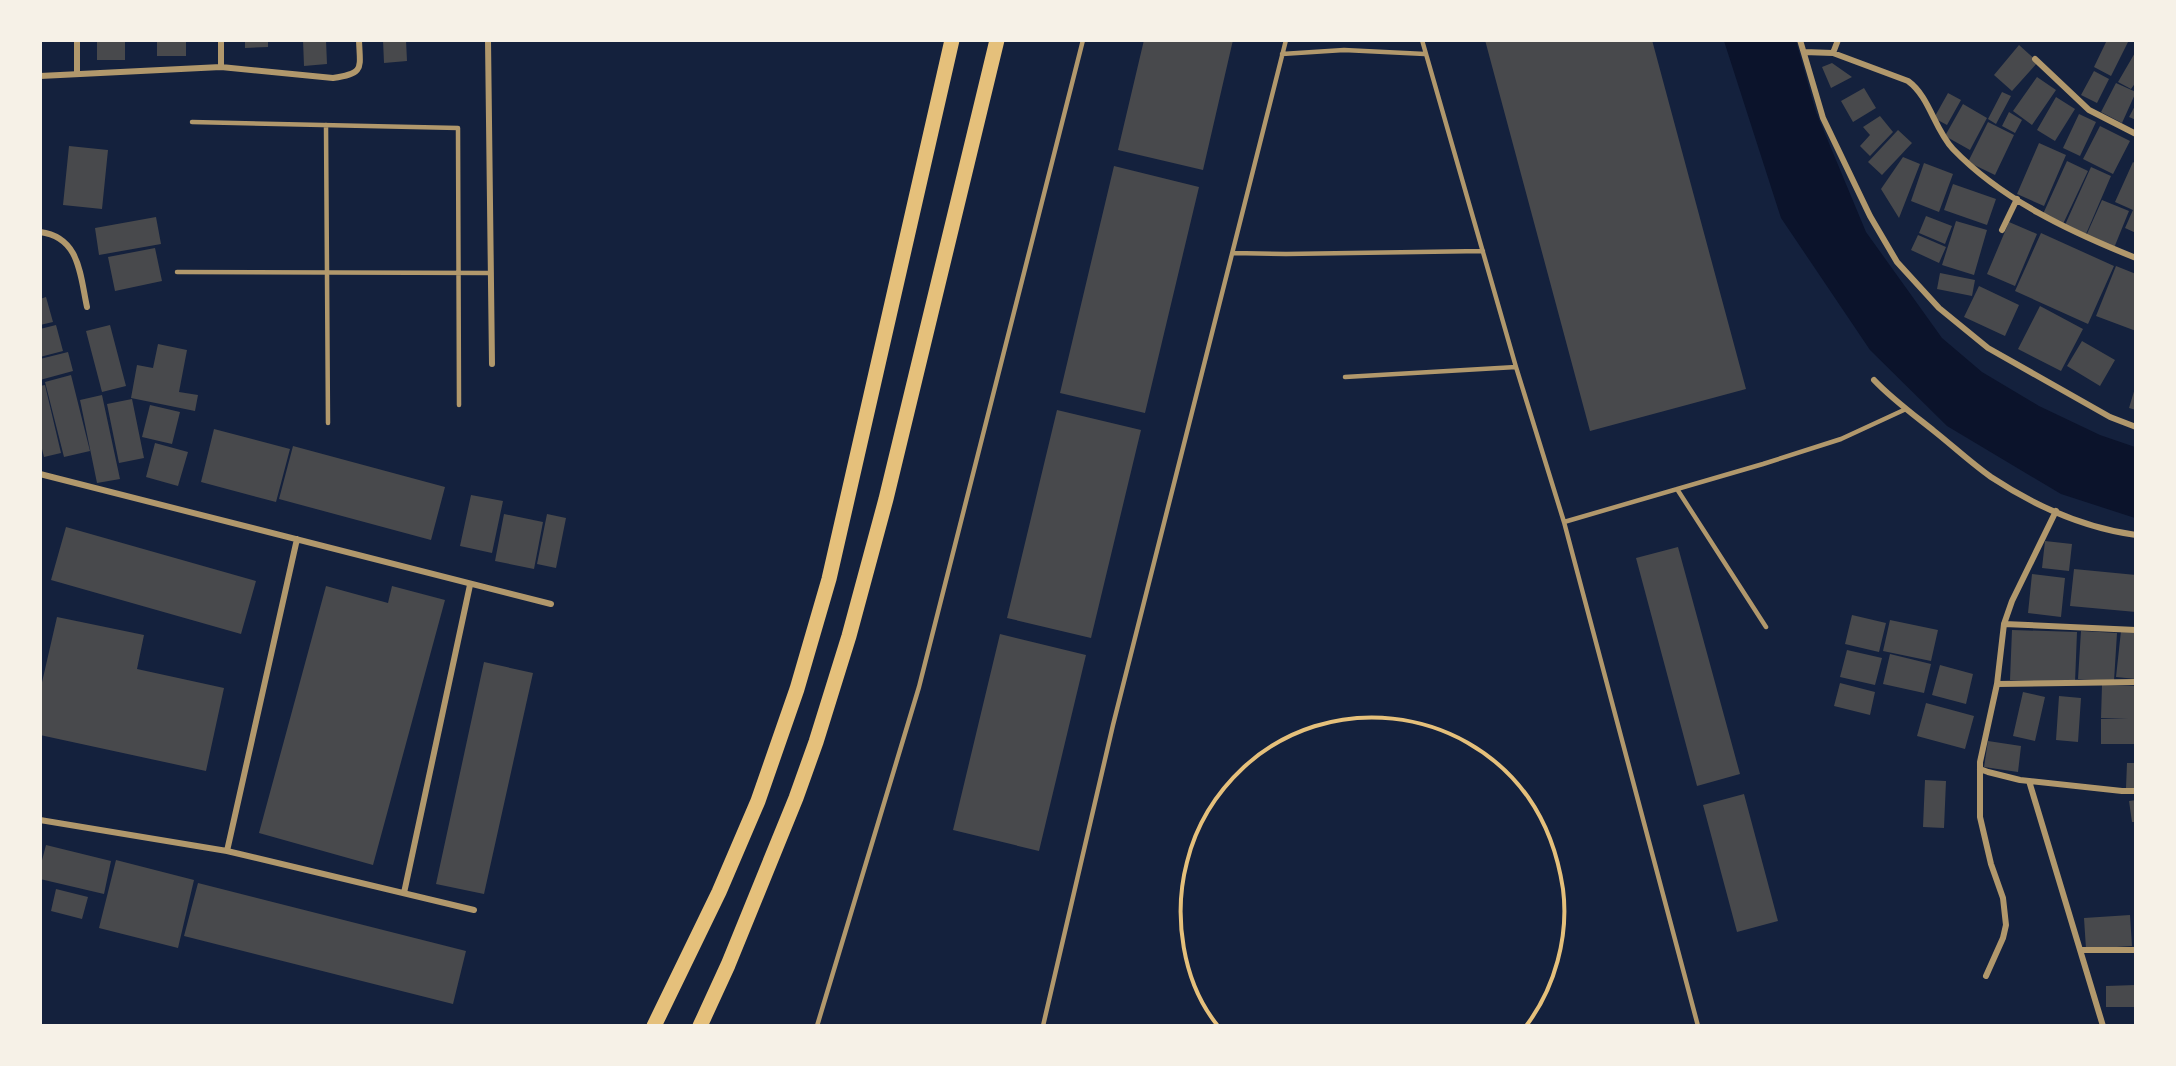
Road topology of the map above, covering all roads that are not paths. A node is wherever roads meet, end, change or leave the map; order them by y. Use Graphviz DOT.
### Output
graph roads {
  1 [pos="77,40"];
  2 [pos="221,40"];
  3 [pos="359,40"];
  4 [pos="488,40"];
  5 [pos="952,40"];
  6 [pos="997,40"];
  7 [pos="1083,40"];
  8 [pos="1286,40"];
  9 [pos="1422,40"];
  10 [pos="1800,40"];
  11 [pos="1838,40"];
  12 [pos="1803,52"];
  13 [pos="1833,52"];
  14 [pos="1282,54"];
  15 [pos="1425,54"];
  16 [pos="2035,59"];
  17 [pos="221,67"];
  18 [pos="77,73"];
  19 [pos="40,76"];
  20 [pos="192,122"];
  21 [pos="326,125"];
  22 [pos="2136,134"];
  23 [pos="2017,199"];
  24 [pos="2002,230"];
  25 [pos="40,232"];
  26 [pos="1483,251"];
  27 [pos="1233,253"];
  28 [pos="2136,258"];
  29 [pos="177,272"];
  30 [pos="327,273"];
  31 [pos="459,273"];
  32 [pos="491,273"];
  33 [pos="87,307"];
  34 [pos="492,364"];
  35 [pos="1516,367"];
  36 [pos="1345,377"];
  37 [pos="1874,380"];
  38 [pos="459,405"];
  39 [pos="1906,409"];
  40 [pos="328,423"];
  41 [pos="2136,426"];
  42 [pos="40,474"];
  43 [pos="1677,489"];
  44 [pos="2056,511"];
  45 [pos="1564,522"];
  46 [pos="2136,535"];
  47 [pos="297,539"];
  48 [pos="470,585"];
  49 [pos="551,604"];
  50 [pos="2004,624"];
  51 [pos="1766,627"];
  52 [pos="2136,630"];
  53 [pos="2136,682"];
  54 [pos="1997,684"];
  55 [pos="1980,769"];
  56 [pos="2029,781"];
  57 [pos="2136,791"];
  58 [pos="40,820"];
  59 [pos="227,851"];
  60 [pos="404,893"];
  61 [pos="474,910"];
  62 [pos="2081,950"];
  63 [pos="2136,950"];
  64 [pos="1986,976"];
  65 [pos="654,1026"];
  66 [pos="700,1026"];
  67 [pos="817,1026"];
  68 [pos="1043,1026"];
  69 [pos="1698,1026"];
  70 [pos="2103,1026"];
  1 -- 18 [label="street"];
  2 -- 17 [label="street"];
  3 -- 17 [label="street"];
  4 -- 32 [label="street"];
  5 -- 65 [label="highway"];
  6 -- 66 [label="highway"];
  7 -- 67 [label="lane"];
  8 -- 14 [label="lane"];
  9 -- 15 [label="lane"];
  10 -- 12 [label="street"];
  11 -- 13 [label="street"];
  12 -- 13 [label="street"];
  12 -- 41 [label="street"];
  13 -- 23 [label="street"];
  14 -- 15 [label="lane"];
  14 -- 27 [label="lane"];
  15 -- 26 [label="lane"];
  16 -- 22 [label="street"];
  17 -- 18 [label="street"];
  18 -- 19 [label="street"];
  20 -- 21 [label="lane"];
  21 -- 30 [label="lane"];
  21 -- 31 [label="lane"];
  23 -- 24 [label="street"];
  23 -- 28 [label="street"];
  25 -- 33 [label="street"];
  26 -- 27 [label="lane"];
  26 -- 35 [label="lane"];
  27 -- 68 [label="lane"];
  29 -- 30 [label="lane"];
  30 -- 31 [label="lane"];
  30 -- 40 [label="lane"];
  31 -- 32 [label="lane"];
  31 -- 38 [label="lane"];
  32 -- 34 [label="street"];
  35 -- 36 [label="lane"];
  35 -- 45 [label="lane"];
  37 -- 39 [label="street"];
  39 -- 43 [label="lane"];
  39 -- 44 [label="street"];
  42 -- 47 [label="street"];
  43 -- 45 [label="lane"];
  43 -- 51 [label="lane"];
  44 -- 46 [label="street"];
  44 -- 50 [label="street"];
  45 -- 69 [label="lane"];
  47 -- 48 [label="street"];
  47 -- 59 [label="street"];
  48 -- 49 [label="street"];
  48 -- 60 [label="street"];
  50 -- 52 [label="street"];
  50 -- 54 [label="street"];
  53 -- 54 [label="street"];
  54 -- 55 [label="street"];
  55 -- 56 [label="street"];
  55 -- 64 [label="street"];
  56 -- 57 [label="street"];
  56 -- 62 [label="street"];
  58 -- 59 [label="street"];
  59 -- 60 [label="street"];
  60 -- 61 [label="street"];
  62 -- 63 [label="street"];
  62 -- 70 [label="street"];
}
